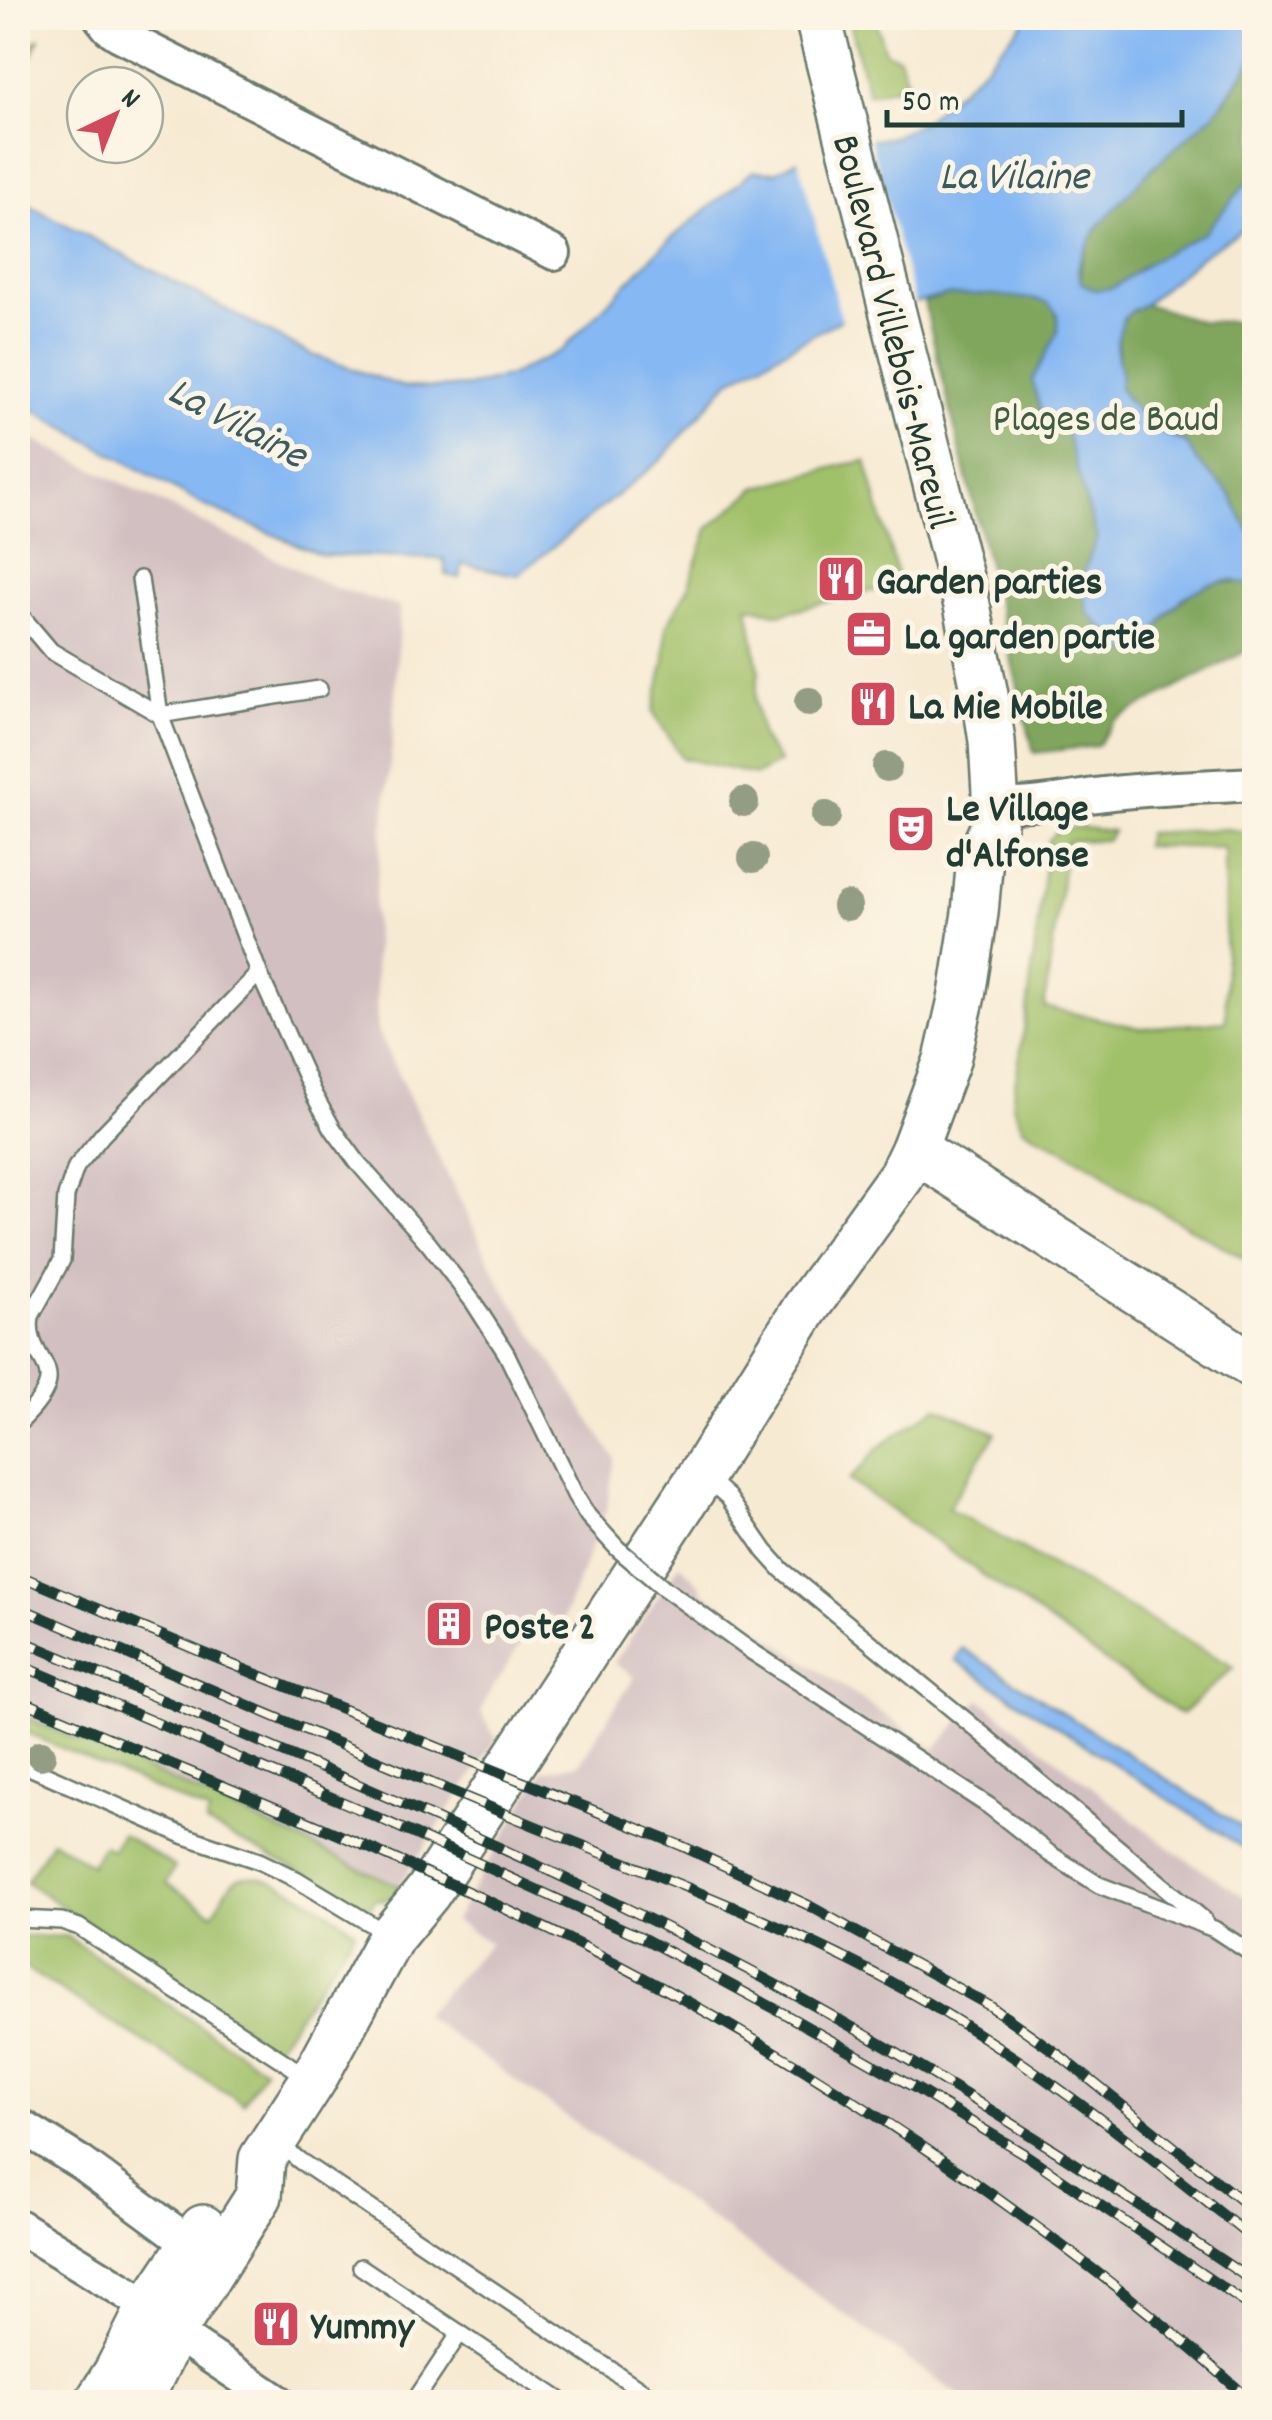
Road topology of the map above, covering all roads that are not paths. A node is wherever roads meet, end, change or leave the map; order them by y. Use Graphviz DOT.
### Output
graph roads {
  1 [pos="101,18"];
  2 [pos="787,18"];
  3 [pos="818,18"];
  4 [pos="833,129"];
  5 [pos="554,253"];
  6 [pos="881,317"];
  7 [pos="140,579"];
  8 [pos="18,612"];
  9 [pos="319,690"];
  10 [pos="160,715"];
  11 [pos="1254,784"];
  12 [pos="994,804"];
  13 [pos="980,857"];
  14 [pos="260,973"];
  15 [pos="914,1149"];
  16 [pos="1254,1366"];
  17 [pos="18,1424"];
  18 [pos="702,1474"];
  19 [pos="18,1762"];
  20 [pos="18,1920"];
  21 [pos="1214,1930"];
  22 [pos="392,1937"];
  23 [pos="1254,1955"];
  24 [pos="313,2080"];
  25 [pos="18,2124"];
  26 [pos="268,2150"];
  27 [pos="18,2226"];
  28 [pos="206,2251"];
  29 [pos="361,2267"];
  30 [pos="162,2319"];
  31 [pos="460,2333"];
  32 [pos="98,2402"];
  33 [pos="136,2402"];
  34 [pos="279,2402"];
  35 [pos="414,2402"];
  36 [pos="563,2402"];
  37 [pos="659,2402"];
  1 -- 5 [label="street"];
  2 -- 4 [label="main road, Boulevard Villebois-Mareuil"];
  3 -- 4 [label="main road, Boulevard Villebois-Mareuil"];
  4 -- 6 [label="main road, Boulevard Villebois-Mareuil"];
  6 -- 12 [label="main road, Boulevard Villebois-Mareuil"];
  6 -- 13 [label="main road, Boulevard Villebois-Mareuil"];
  7 -- 10 [label="lane"];
  8 -- 10 [label="lane"];
  9 -- 10 [label="lane"];
  10 -- 14 [label="lane"];
  11 -- 12 [label="street"];
  12 -- 13 [label="main road, Boulevard Villebois-Mareuil"];
  13 -- 15 [label="main road"];
  14 -- 17 [label="lane"];
  14 -- 21 [label="lane, bridge"];
  15 -- 16 [label="main road"];
  15 -- 18 [label="main road"];
  18 -- 21 [label="lane"];
  18 -- 22 [label="main road"];
  19 -- 22 [label="lane"];
  20 -- 24 [label="lane"];
  21 -- 23 [label="lane"];
  22 -- 24 [label="main road"];
  24 -- 26 [label="main road"];
  25 -- 28 [label="street"];
  26 -- 28 [label="main road"];
  26 -- 37 [label="lane"];
  27 -- 30 [label="street"];
  28 -- 30 [label="main road"];
  29 -- 31 [label="lane"];
  30 -- 32 [label="main road"];
  30 -- 33 [label="main road"];
  30 -- 34 [label="street"];
  31 -- 35 [label="lane"];
  31 -- 36 [label="lane"];
}
